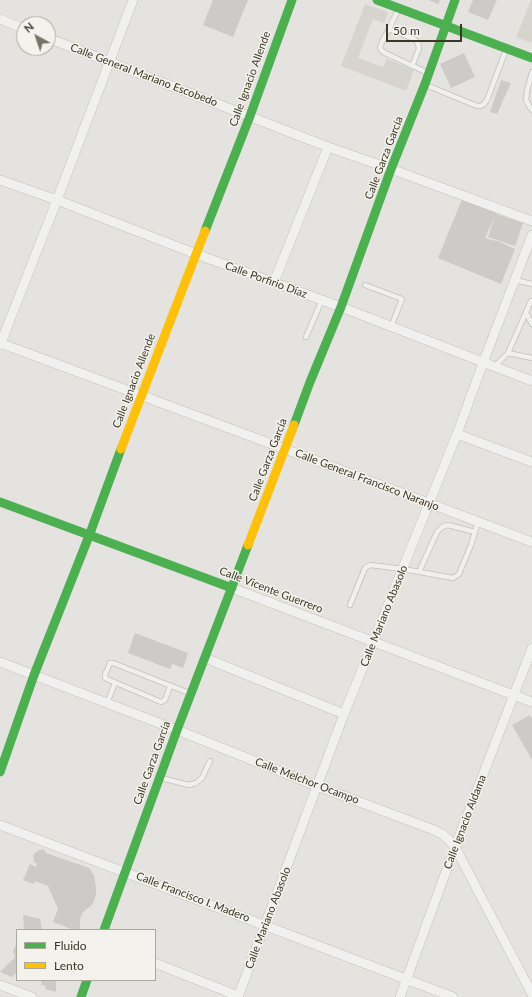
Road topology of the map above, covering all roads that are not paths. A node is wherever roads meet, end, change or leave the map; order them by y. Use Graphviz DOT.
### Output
graph roads {
  1 [pos="133,0"];
  2 [pos="292,0"];
  3 [pos="377,0"];
  4 [pos="455,0"];
  5 [pos="398,8"];
  6 [pos="0,19"];
  7 [pos="16,26"];
  8 [pos="446,26"];
  9 [pos="389,29"];
  10 [pos="56,41"];
  11 [pos="507,49"];
  12 [pos="532,58"];
  13 [pos="109,62"];
  14 [pos="412,66"];
  15 [pos="532,72"];
  16 [pos="429,73"];
  17 [pos="425,84"];
  18 [pos="532,110"];
  19 [pos="250,116"];
  20 [pos="328,146"];
  21 [pos="391,169"];
  22 [pos="0,180"];
  23 [pos="57,200"];
  24 [pos="532,221"];
  25 [pos="532,235"];
  26 [pos="196,254"];
  27 [pos="515,280"];
  28 [pos="274,282"];
  29 [pos="532,284"];
  30 [pos="365,285"];
  31 [pos="322,300"];
  32 [pos="531,301"];
  33 [pos="341,307"];
  34 [pos="526,313"];
  35 [pos="532,324"];
  36 [pos="391,326"];
  37 [pos="306,337"];
  38 [pos="0,344"];
  39 [pos="508,353"];
  40 [pos="532,358"];
  41 [pos="483,363"];
  42 [pos="494,367"];
  43 [pos="532,381"];
  44 [pos="141,396"];
  45 [pos="457,434"];
  46 [pos="285,449"];
  47 [pos="532,462"];
  48 [pos="0,502"];
  49 [pos="430,504"];
  50 [pos="478,522"];
  51 [pos="475,532"];
  52 [pos="89,536"];
  53 [pos="532,542"];
  54 [pos="403,569"];
  55 [pos="419,572"];
  56 [pos="232,588"];
  57 [pos="350,606"];
  58 [pos="373,642"];
  59 [pos="532,648"];
  60 [pos="204,658"];
  61 [pos="0,662"];
  62 [pos="34,675"];
  63 [pos="115,682"];
  64 [pos="170,686"];
  65 [pos="191,694"];
  66 [pos="514,695"];
  67 [pos="532,702"];
  68 [pos="107,703"];
  69 [pos="344,714"];
  70 [pos="177,730"];
  71 [pos="210,761"];
  72 [pos="0,772"];
  73 [pos="160,777"];
  74 [pos="317,786"];
  75 [pos="0,825"];
  76 [pos="455,847"];
  77 [pos="125,872"];
  78 [pos="265,925"];
  79 [pos="104,929"];
  80 [pos="156,963"];
  81 [pos="407,979"];
  82 [pos="87,981"];
  83 [pos="0,985"];
  84 [pos="532,994"];
  85 [pos="238,996"];
  86 [pos="32,997"];
  87 [pos="81,997"];
  88 [pos="400,997"];
  89 [pos="453,997"];
  1 -- 13 [label="street"];
  2 -- 19 [label="street, Calle Ignacio Allende"];
  3 -- 5 [label="street"];
  4 -- 8 [label="street, Calle Garza García"];
  5 -- 8 [label="street"];
  5 -- 9 [label="lane"];
  6 -- 7 [label="street"];
  8 -- 11 [label="street"];
  8 -- 16 [label="street, Calle Garza García"];
  9 -- 14 [label="lane"];
  9 -- 14 [label="lane"];
  10 -- 13 [label="street, Calle General Mariano Escobedo"];
  11 -- 12 [label="street"];
  11 -- 17 [label="lane"];
  13 -- 19 [label="street, Calle General Mariano Escobedo"];
  13 -- 23 [label="street"];
  14 -- 16 [label="lane"];
  15 -- 18 [label="lane"];
  16 -- 17 [label="street, Calle Garza García"];
  17 -- 21 [label="street, Calle Garza García"];
  19 -- 20 [label="street, Calle General Mariano Escobedo"];
  19 -- 26 [label="street, Calle Ignacio Allende"];
  20 -- 21 [label="street, Calle General Mariano Escobedo"];
  20 -- 28 [label="street"];
  21 -- 24 [label="street, Calle General Mariano Escobedo"];
  21 -- 33 [label="street, Calle Garza García"];
  22 -- 23 [label="street, Calle Porfirio Díaz"];
  23 -- 26 [label="street, Calle Porfirio Díaz"];
  23 -- 38 [label="street"];
  25 -- 27 [label="street, Calle Mariano Abasolo"];
  26 -- 28 [label="street, Calle Porfirio Díaz"];
  26 -- 44 [label="street, Calle Ignacio Allende"];
  27 -- 29 [label="lane"];
  27 -- 41 [label="street, Calle Mariano Abasolo"];
  28 -- 31 [label="street, Calle Porfirio Díaz"];
  30 -- 36 [label="lane"];
  31 -- 33 [label="street, Calle Porfirio Díaz"];
  31 -- 37 [label="lane"];
  32 -- 34 [label="lane"];
  33 -- 36 [label="street, Calle Porfirio Díaz"];
  33 -- 46 [label="street, Calle Garza García"];
  34 -- 35 [label="lane"];
  34 -- 39 [label="lane"];
  36 -- 41 [label="street, Calle Porfirio Díaz"];
  38 -- 44 [label="street, Calle General Francisco Naranjo"];
  39 -- 40 [label="lane"];
  39 -- 42 [label="lane"];
  41 -- 42 [label="street, Calle Porfirio Díaz"];
  41 -- 45 [label="street, Calle Mariano Abasolo"];
  42 -- 43 [label="street, Calle Porfirio Díaz"];
  44 -- 46 [label="street, Calle General Francisco Naranjo"];
  44 -- 52 [label="street, Calle Ignacio Allende"];
  45 -- 47 [label="street"];
  45 -- 49 [label="street, Calle Mariano Abasolo"];
  46 -- 49 [label="street, Calle General Francisco Naranjo"];
  46 -- 56 [label="street, Calle Garza García"];
  48 -- 52 [label="street, Calle Vicente Guerrero"];
  49 -- 50 [label="street, Calle General Francisco Naranjo"];
  49 -- 54 [label="street, Calle Mariano Abasolo"];
  50 -- 51 [label="lane"];
  50 -- 53 [label="street, Calle General Francisco Naranjo"];
  51 -- 55 [label="lane"];
  51 -- 55 [label="lane"];
  52 -- 56 [label="street, Calle Vicente Guerrero"];
  52 -- 62 [label="street, Calle Ignacio Allende"];
  54 -- 55 [label="lane"];
  54 -- 57 [label="lane"];
  54 -- 58 [label="street, Calle Mariano Abasolo"];
  56 -- 58 [label="street, Calle Vicente Guerrero"];
  56 -- 60 [label="street, Calle Garza García"];
  58 -- 66 [label="street, Calle Vicente Guerrero"];
  58 -- 69 [label="street, Calle Mariano Abasolo"];
  59 -- 66 [label="street, Calle Ignacio Aldama"];
  60 -- 65 [label="street, Calle Garza García"];
  60 -- 69 [label="street"];
  61 -- 62 [label="street, Calle Melchor Ocampo"];
  62 -- 68 [label="street, Calle Melchor Ocampo"];
  62 -- 72 [label="street, Calle Ignacio Allende"];
  63 -- 64 [label="lane"];
  63 -- 64 [label="lane"];
  63 -- 68 [label="lane"];
  64 -- 65 [label="lane"];
  65 -- 70 [label="street, Calle Garza García"];
  66 -- 67 [label="street, Calle Vicente Guerrero"];
  66 -- 76 [label="street, Calle Ignacio Aldama"];
  68 -- 70 [label="street, Calle Melchor Ocampo"];
  69 -- 74 [label="street, Calle Mariano Abasolo"];
  70 -- 73 [label="street, Calle Garza García"];
  70 -- 74 [label="street, Calle Melchor Ocampo"];
  71 -- 73 [label="lane"];
  73 -- 77 [label="street, Calle Garza García"];
  74 -- 76 [label="street, Calle Melchor Ocampo"];
  74 -- 78 [label="street, Calle Mariano Abasolo"];
  75 -- 77 [label="street, Calle Francisco I. Madero"];
  76 -- 81 [label="street, Calle Ignacio Aldama"];
  76 -- 84 [label="street, Calle Melchor Ocampo"];
  77 -- 78 [label="street, Calle Francisco I. Madero"];
  77 -- 79 [label="street, Calle Garza García"];
  78 -- 81 [label="street, Calle Francisco I. Madero"];
  78 -- 85 [label="street, Calle Mariano Abasolo"];
  80 -- 85 [label="street"];
  81 -- 88 [label="street, Calle Ignacio Aldama"];
  81 -- 89 [label="street, Calle Francisco I. Madero"];
  82 -- 87 [label="street"];
  83 -- 86 [label="street"];
}
